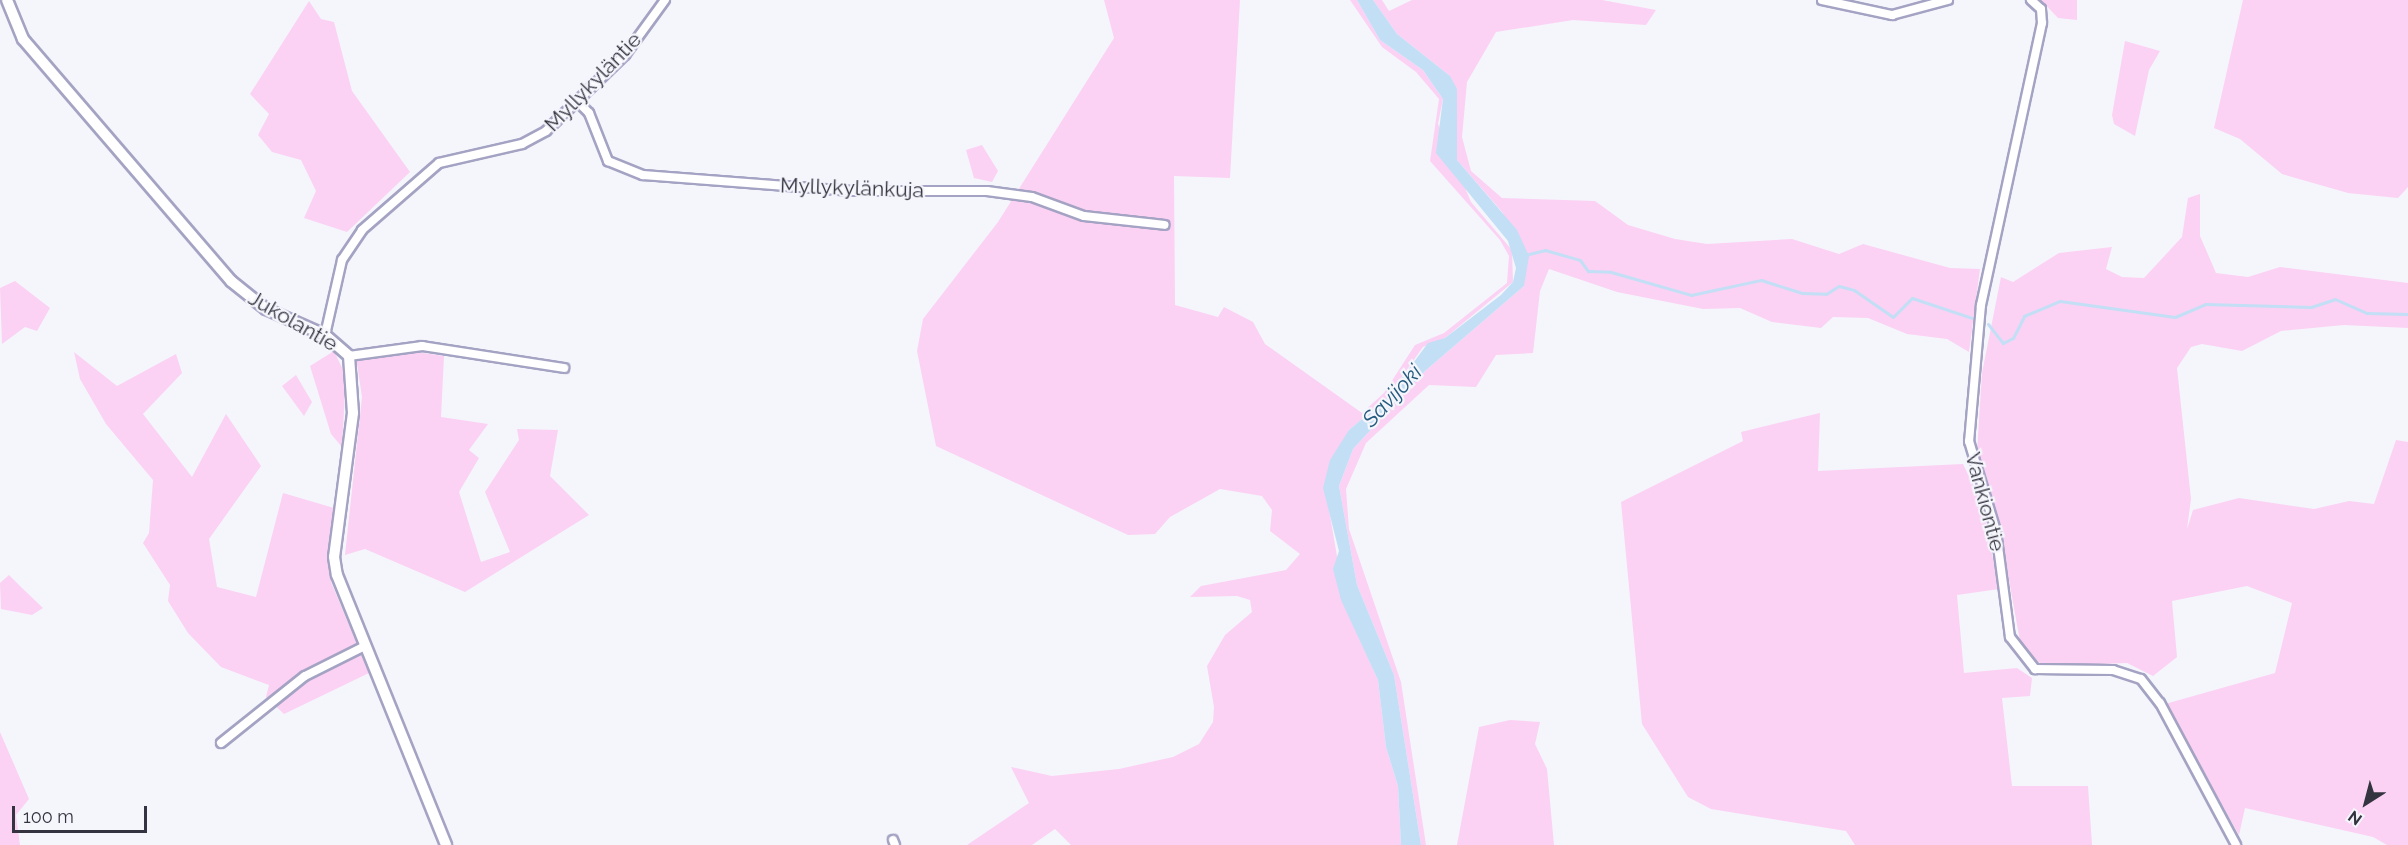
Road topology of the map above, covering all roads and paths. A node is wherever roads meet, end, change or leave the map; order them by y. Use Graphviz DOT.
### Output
graph roads {
  1 [pos="7,0"];
  2 [pos="664,0"];
  3 [pos="1822,0"];
  4 [pos="1948,0"];
  5 [pos="2031,0"];
  6 [pos="577,101"];
  7 [pos="1165,225"];
  8 [pos="325,335"];
  9 [pos="349,356"];
  10 [pos="564,368"];
  11 [pos="365,646"];
  12 [pos="221,742"];
  13 [pos="446,845"];
  14 [pos="2236,845"];
  1 -- 8 [label="street, Jukolantie"];
  2 -- 6 [label="street, Myllykyläntie"];
  3 -- 4 [label="street"];
  5 -- 14 [label="street, Vankiontie"];
  6 -- 7 [label="street, Myllykylänkuja"];
  6 -- 8 [label="street, Myllykyläntie"];
  8 -- 9 [label="street, Jukolantie"];
  9 -- 10 [label="street"];
  9 -- 11 [label="street, Jukolantie"];
  11 -- 12 [label="street"];
  11 -- 13 [label="street, Jukolantie"];
}
